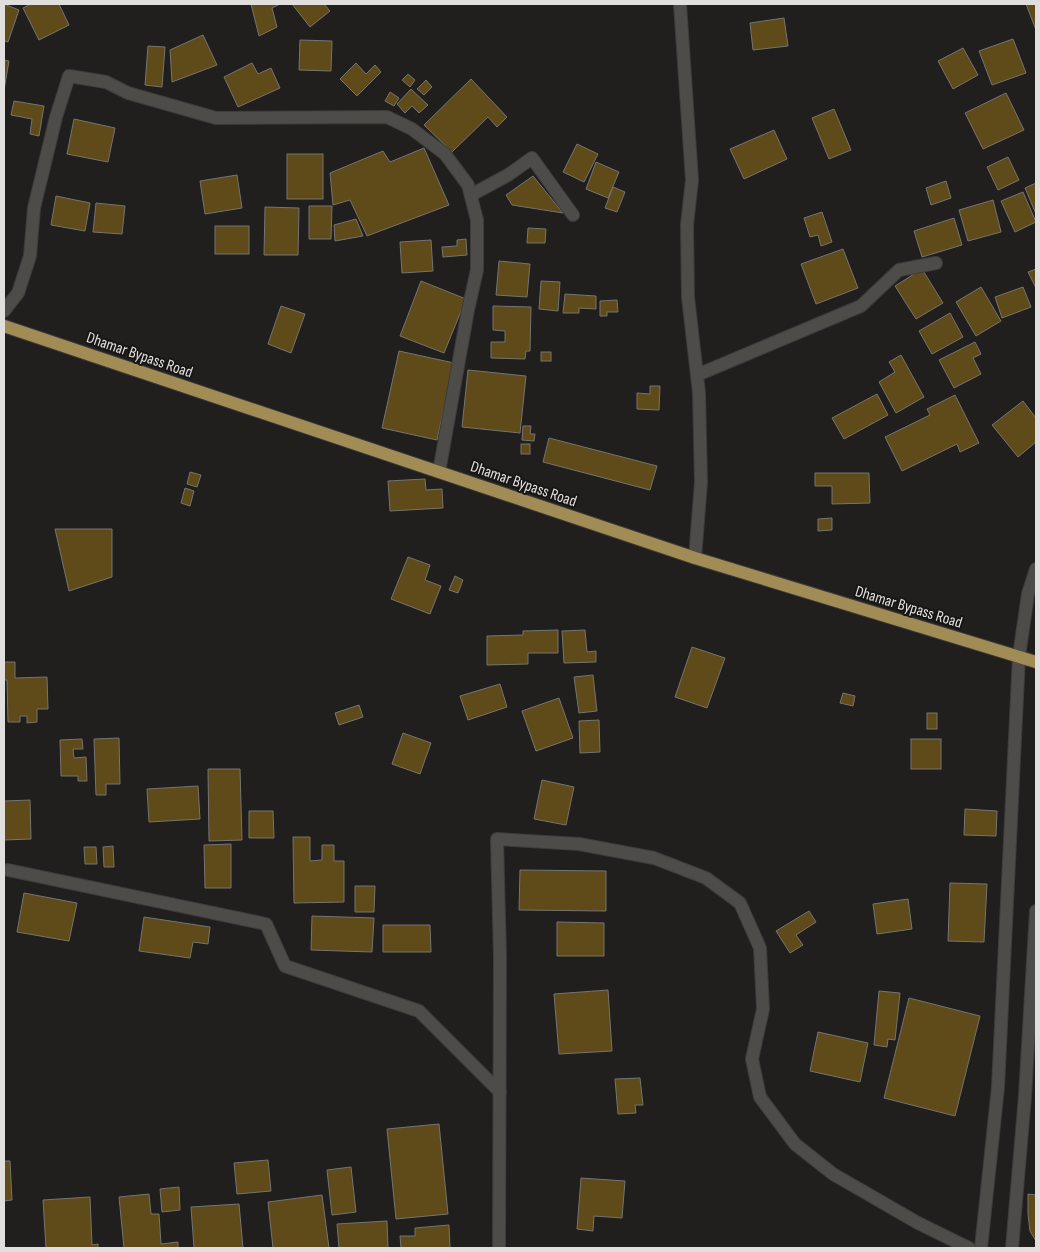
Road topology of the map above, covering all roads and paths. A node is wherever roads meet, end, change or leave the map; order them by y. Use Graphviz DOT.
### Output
graph roads {
  1 [pos="680,4"];
  2 [pos="470,195"];
  3 [pos="573,215"];
  4 [pos="936,263"];
  5 [pos="4,311"];
  6 [pos="4,326"];
  7 [pos="697,375"];
  8 [pos="439,472"];
  9 [pos="695,558"];
  10 [pos="1036,569"];
  11 [pos="1019,656"];
  12 [pos="1036,662"];
  13 [pos="8,870"];
  14 [pos="1036,912"];
  15 [pos="500,1092"];
  16 [pos="499,1248"];
  17 [pos="969,1248"];
  18 [pos="981,1248"];
  19 [pos="1012,1248"];
  1 -- 7 [label="street"];
  2 -- 3 [label="street"];
  2 -- 5 [label="street"];
  2 -- 8 [label="street"];
  4 -- 7 [label="street"];
  6 -- 8 [label="main road, Dhamar Bypass Road"];
  7 -- 9 [label="street"];
  8 -- 9 [label="main road, Dhamar Bypass Road"];
  9 -- 11 [label="main road, Dhamar Bypass Road"];
  10 -- 11 [label="street"];
  11 -- 12 [label="main road, Dhamar Bypass Road"];
  11 -- 18 [label="street"];
  13 -- 15 [label="street"];
  14 -- 19 [label="street"];
  15 -- 16 [label="street"];
  15 -- 17 [label="street"];
}
